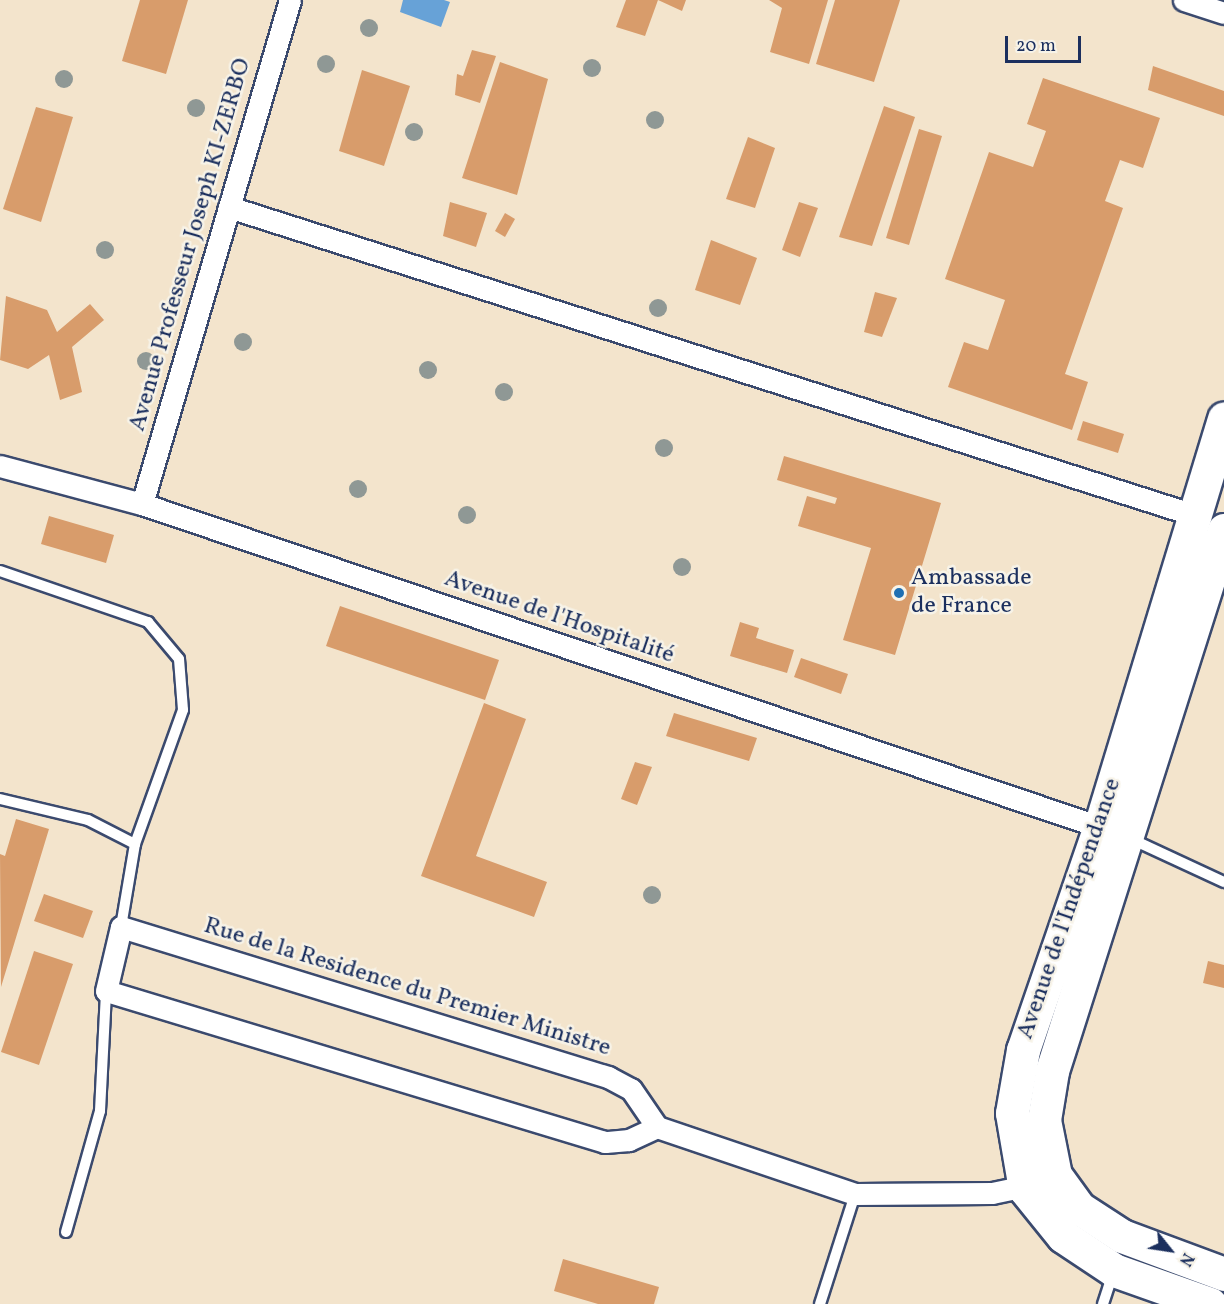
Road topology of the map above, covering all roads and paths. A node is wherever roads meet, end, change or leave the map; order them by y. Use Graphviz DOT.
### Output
graph roads {
  1 [pos="290,0"];
  2 [pos="1184,0"];
  3 [pos="1224,13"];
  4 [pos="229,207"];
  5 [pos="1224,418"];
  6 [pos="0,466"];
  7 [pos="142,504"];
  8 [pos="1194,515"];
  9 [pos="1224,530"];
  10 [pos="0,571"];
  11 [pos="0,799"];
  12 [pos="1112,832"];
  13 [pos="135,844"];
  14 [pos="1224,882"];
  15 [pos="121,927"];
  16 [pos="106,991"];
  17 [pos="657,1127"];
  18 [pos="1055,1175"];
  19 [pos="1025,1189"];
  20 [pos="855,1194"];
  21 [pos="66,1232"];
  22 [pos="1114,1270"];
  23 [pos="1224,1274"];
  24 [pos="820,1304"];
  25 [pos="1103,1304"];
  26 [pos="1210,1304"];
  1 -- 4 [label="street, Avenue Professeur Joseph KI-ZERBO"];
  2 -- 3 [label="street"];
  4 -- 7 [label="street, Avenue Professeur Joseph KI-ZERBO"];
  4 -- 8 [label="street"];
  5 -- 8 [label="main road, Avenue de l'Indépendance"];
  6 -- 7 [label="street, Avenue de l'Hospitalité"];
  7 -- 12 [label="street, Avenue de l'Hospitalité"];
  8 -- 12 [label="main road, Avenue de l'Indépendance"];
  9 -- 12 [label="main road, Avenue de l'Indépendance"];
  10 -- 13 [label="lane"];
  11 -- 13 [label="lane"];
  12 -- 14 [label="lane"];
  12 -- 18 [label="main road, Avenue de l'Indépendance"];
  12 -- 19 [label="main road, Avenue de l'Indépendance"];
  13 -- 15 [label="lane"];
  15 -- 16 [label="street"];
  15 -- 17 [label="street, Rue de la Residence du Premier Ministre"];
  16 -- 17 [label="street"];
  16 -- 21 [label="lane"];
  17 -- 20 [label="street"];
  18 -- 19 [label="street"];
  18 -- 23 [label="main road, Avenue de l'Indépendance"];
  19 -- 20 [label="street"];
  19 -- 22 [label="main road, Avenue de l'Indépendance"];
  20 -- 24 [label="lane"];
  22 -- 25 [label="lane"];
  22 -- 26 [label="main road, Avenue de l'Indépendance"];
}
